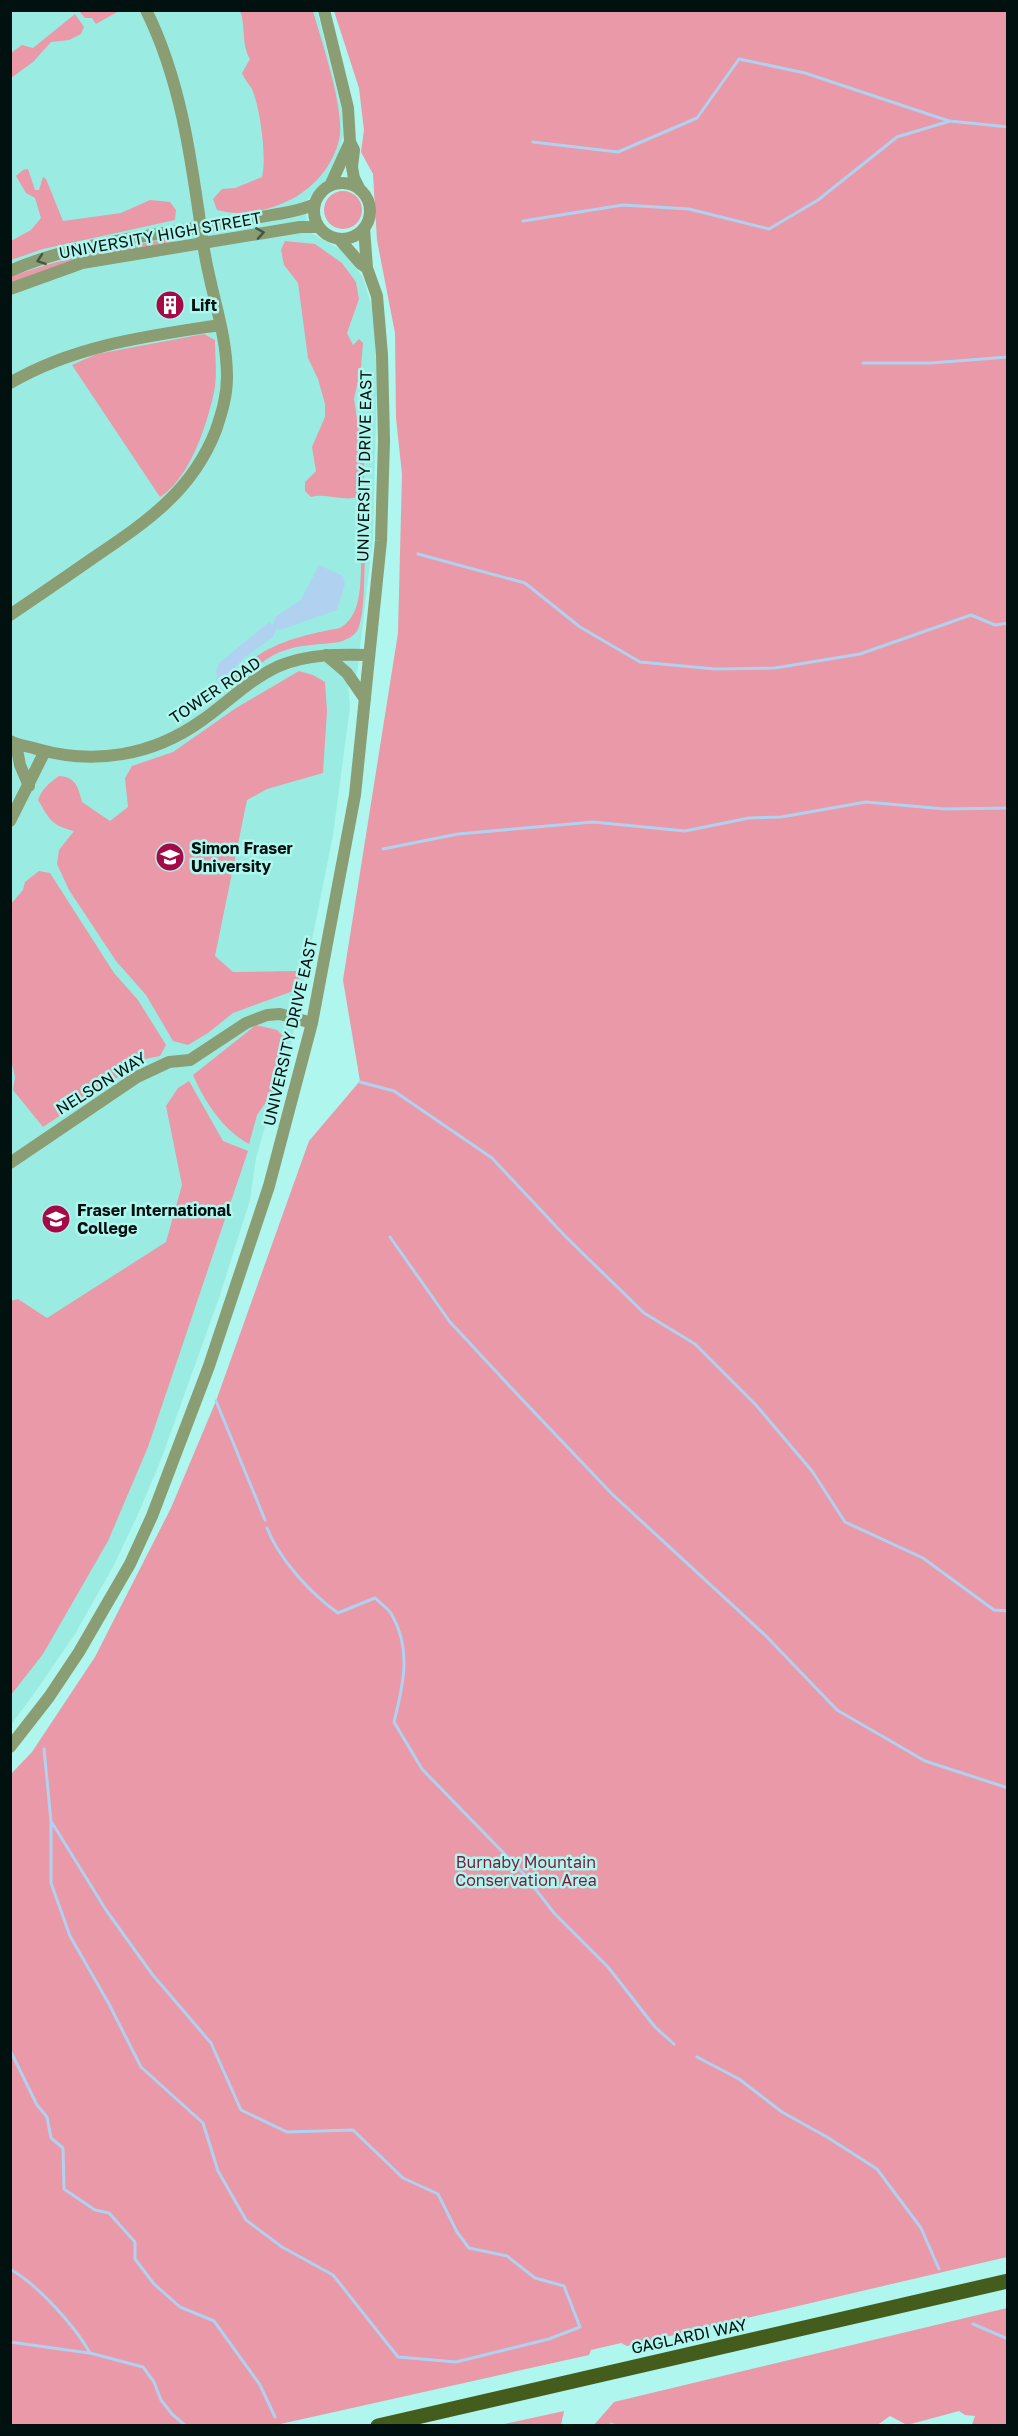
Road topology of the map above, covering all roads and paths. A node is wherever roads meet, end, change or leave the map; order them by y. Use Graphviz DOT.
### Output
graph roads {
  1 [pos="146,10"];
  2 [pos="324,10"];
  3 [pos="350,142"];
  4 [pos="330,186"];
  5 [pos="360,190"];
  6 [pos="315,204"];
  7 [pos="319,227"];
  8 [pos="201,228"];
  9 [pos="364,228"];
  10 [pos="339,239"];
  11 [pos="203,243"];
  12 [pos="368,268"];
  13 [pos="10,271"];
  14 [pos="10,289"];
  15 [pos="220,325"];
  16 [pos="10,383"];
  17 [pos="10,615"];
  18 [pos="326,655"];
  19 [pos="369,655"];
  20 [pos="365,699"];
  21 [pos="13,743"];
  22 [pos="45,751"];
  23 [pos="29,786"];
  24 [pos="10,820"];
  25 [pos="312,1023"];
  26 [pos="10,1163"];
  27 [pos="10,1747"];
  28 [pos="1008,2281"];
  29 [pos="378,2426"];
  1 -- 8 [label="street"];
  2 -- 3 [label="street"];
  3 -- 4 [label="street"];
  3 -- 5 [label="street"];
  4 -- 5 [label="street"];
  4 -- 6 [label="street"];
  5 -- 9 [label="street"];
  6 -- 7 [label="street"];
  6 -- 8 [label="street, UNIVERSITY HIGH STREET"];
  7 -- 10 [label="street"];
  11 -- 7 [label="street, UNIVERSITY HIGH STREET, one-way"];
  8 -- 11 [label="street"];
  8 -- 13 [label="street, UNIVERSITY HIGH STREET, one-way"];
  9 -- 10 [label="street"];
  9 -- 12 [label="street, UNIVERSITY DRIVE EAST"];
  10 -- 12 [label="street, UNIVERSITY DRIVE EAST"];
  11 -- 14 [label="street, UNIVERSITY HIGH STREET"];
  11 -- 15 [label="street"];
  12 -- 19 [label="street, UNIVERSITY DRIVE EAST"];
  15 -- 16 [label="street"];
  15 -- 17 [label="street"];
  18 -- 19 [label="street, TOWER ROAD"];
  18 -- 20 [label="street"];
  18 -- 22 [label="street, TOWER ROAD"];
  19 -- 20 [label="street, UNIVERSITY DRIVE EAST"];
  20 -- 25 [label="street, UNIVERSITY DRIVE EAST"];
  21 -- 22 [label="street, TOWER ROAD"];
  21 -- 23 [label="street"];
  22 -- 23 [label="street"];
  23 -- 24 [label="street"];
  25 -- 26 [label="street, NELSON WAY"];
  25 -- 27 [label="street, UNIVERSITY DRIVE EAST"];
  28 -- 29 [label="main road, GAGLARDI WAY"];
}
